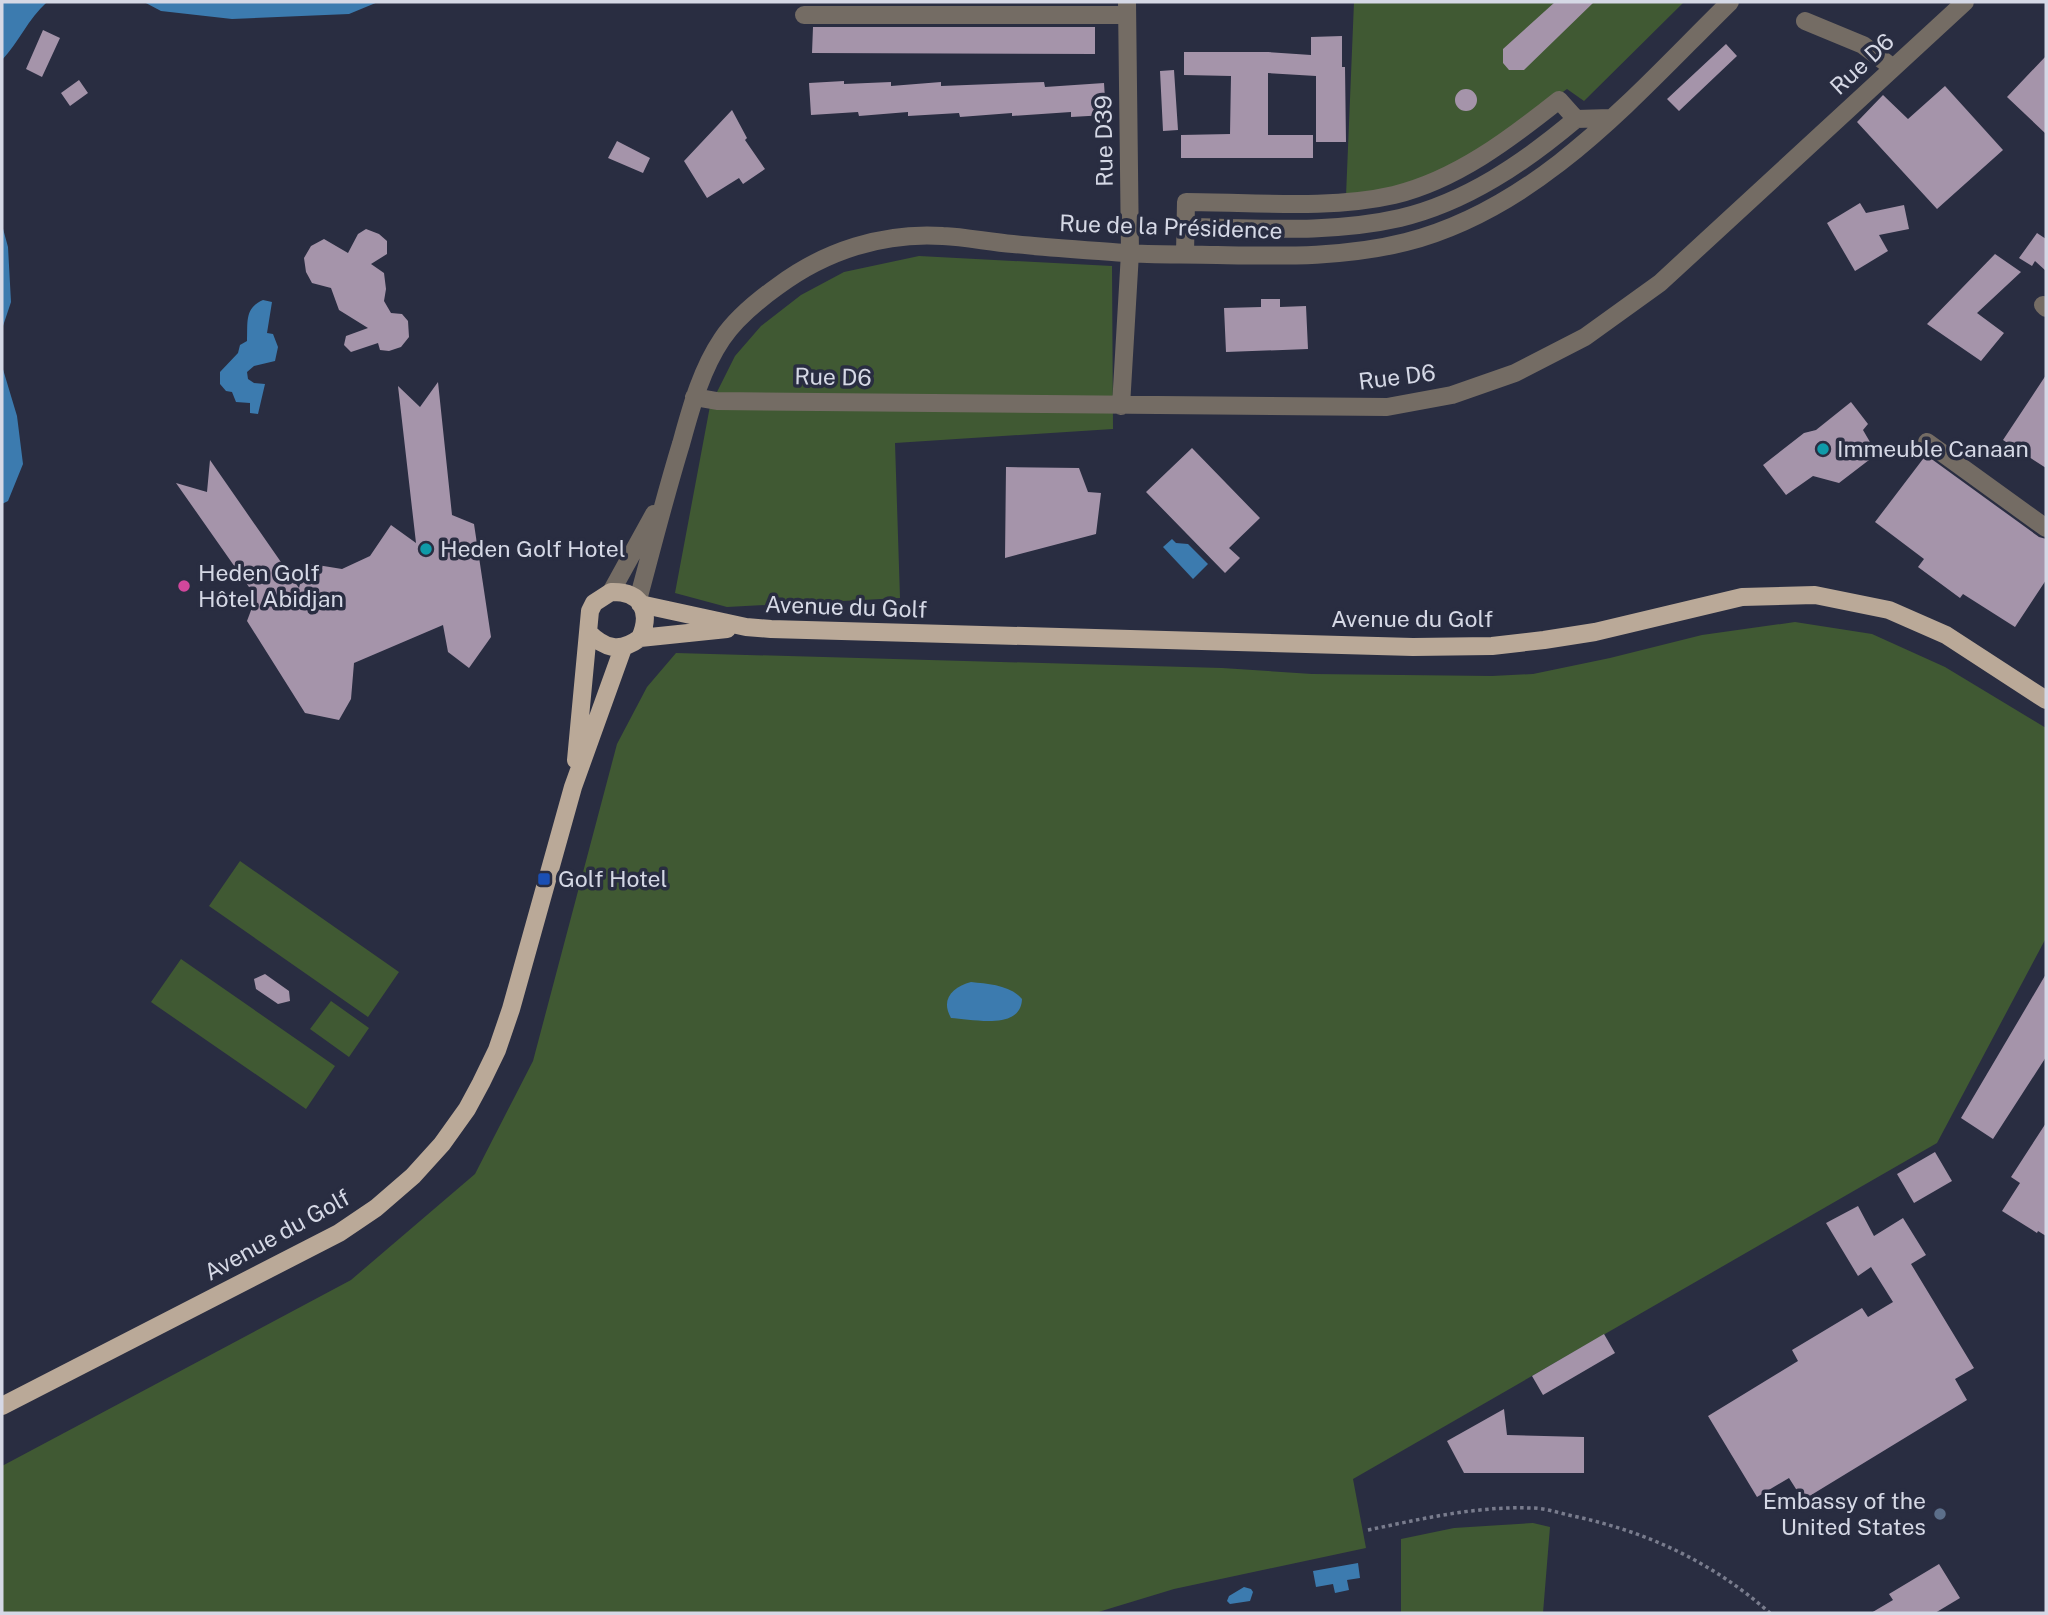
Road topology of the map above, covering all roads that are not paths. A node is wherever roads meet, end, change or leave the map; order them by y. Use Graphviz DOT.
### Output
graph roads {
  1 [pos="1730,2"];
  2 [pos="1965,2"];
  3 [pos="1127,8"];
  4 [pos="804,15"];
  5 [pos="1805,21"];
  6 [pos="1893,68"];
  7 [pos="1611,118"];
  8 [pos="1576,119"];
  9 [pos="1186,227"];
  10 [pos="1130,253"];
  11 [pos="1185,254"];
  12 [pos="694,397"];
  13 [pos="1121,405"];
  14 [pos="1927,442"];
  15 [pos="666,493"];
  16 [pos="2046,528"];
  17 [pos="611,592"];
  18 [pos="639,602"];
  19 [pos="746,627"];
  20 [pos="588,632"];
  21 [pos="640,638"];
  22 [pos="623,648"];
  23 [pos="2046,700"];
  24 [pos="573,788"];
  25 [pos="2,1406"];
  1 -- 7 [label="street, Rue de la Présidence"];
  2 -- 6 [label="street, Rue D6"];
  3 -- 4 [label="street"];
  3 -- 10 [label="street, Rue D39"];
  5 -- 6 [label="street"];
  6 -- 13 [label="street, Rue D6"];
  7 -- 8 [label="street"];
  7 -- 11 [label="street, Rue de la Présidence"];
  8 -- 9 [label="street"];
  8 -- 9 [label="street"];
  9 -- 11 [label="street"];
  10 -- 11 [label="street, Rue de la Présidence"];
  10 -- 12 [label="street, Rue de la Présidence"];
  10 -- 13 [label="street, Rue D39"];
  12 -- 13 [label="street, Rue D6"];
  12 -- 15 [label="street, Rue de la Présidence"];
  14 -- 16 [label="street"];
  15 -- 17 [label="street, Rue de la Présidence"];
  15 -- 18 [label="street, Rue de la Présidence"];
  17 -- 18 [label="main road, Avenue du Golf"];
  17 -- 20 [label="main road, Avenue du Golf"];
  18 -- 19 [label="main road, Avenue du Golf"];
  18 -- 21 [label="main road"];
  19 -- 21 [label="main road, Avenue du Golf"];
  19 -- 23 [label="main road, Avenue du Golf"];
  20 -- 22 [label="main road"];
  20 -- 24 [label="main road, Avenue du Golf"];
  21 -- 22 [label="main road, Avenue du Golf"];
  22 -- 24 [label="main road, Avenue du Golf"];
  24 -- 25 [label="main road, Avenue du Golf"];
}
